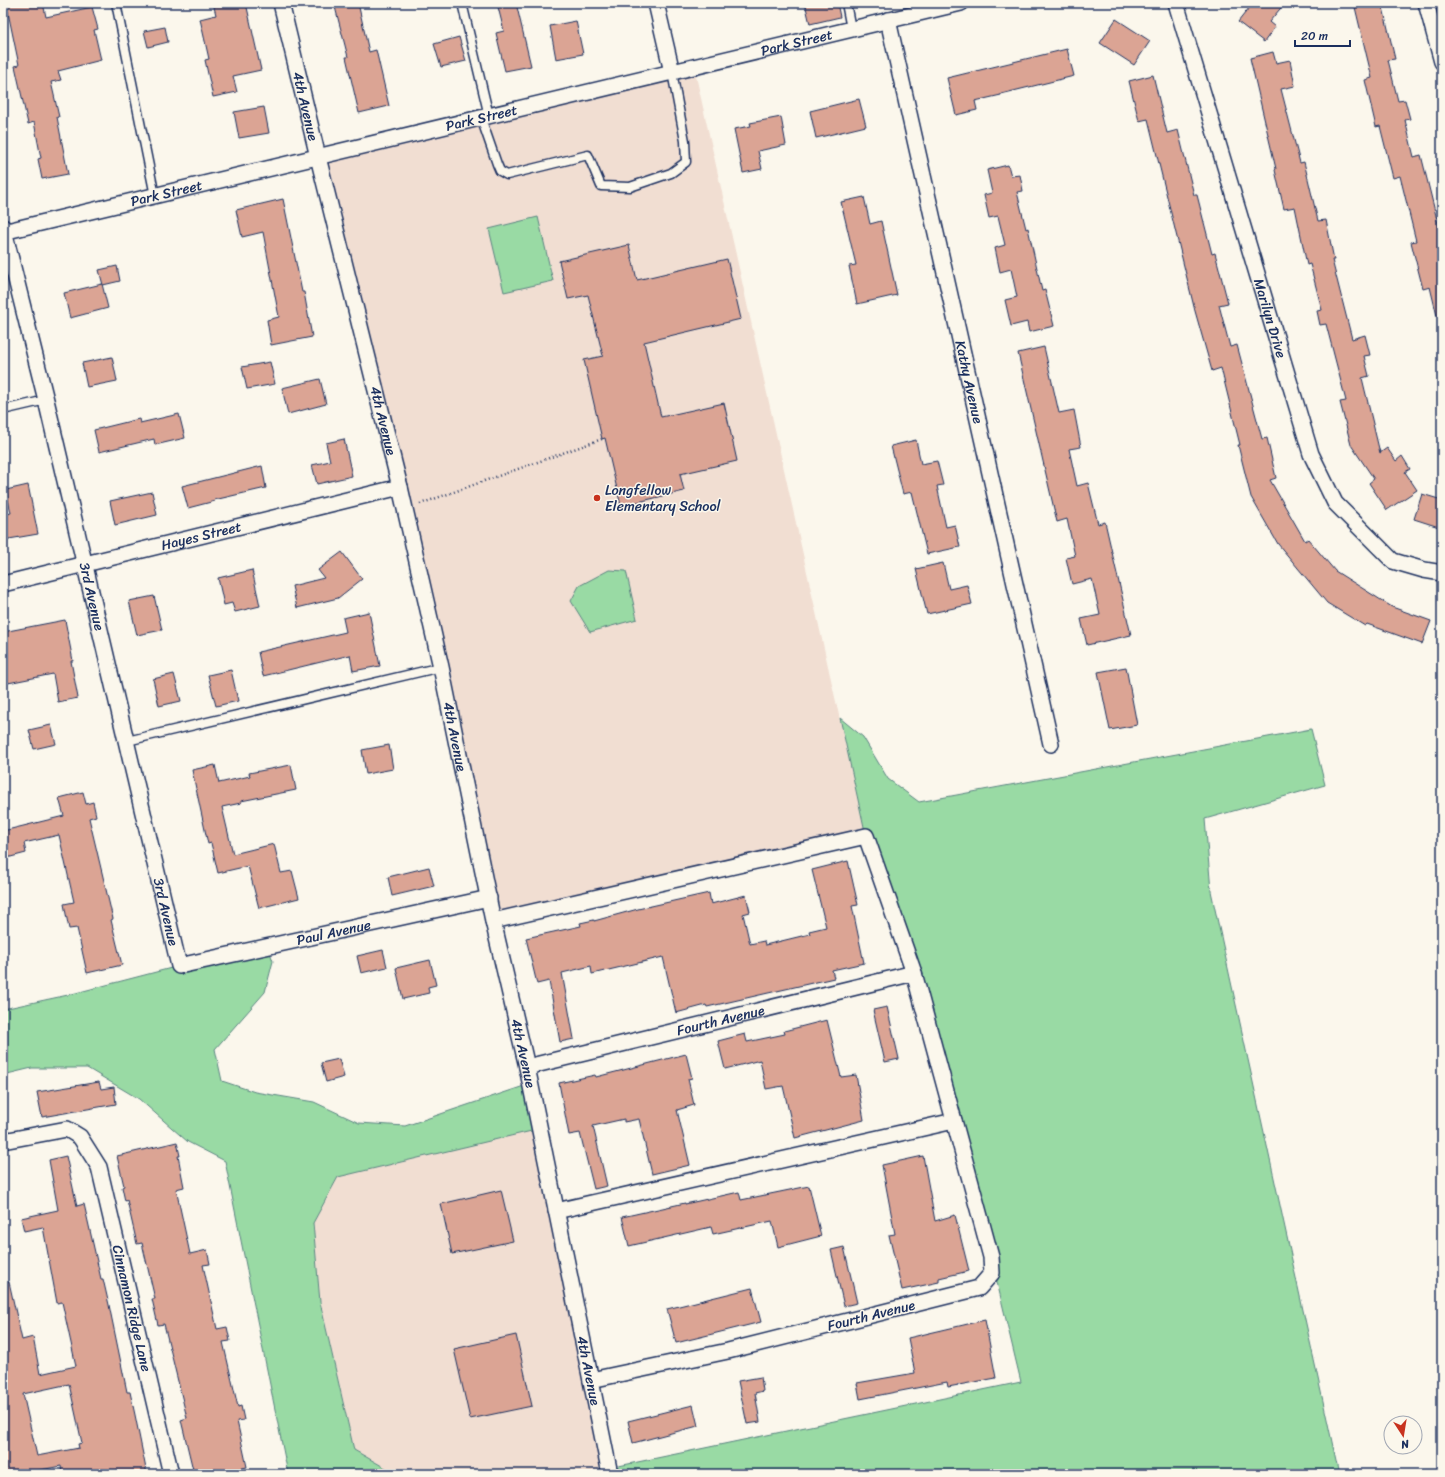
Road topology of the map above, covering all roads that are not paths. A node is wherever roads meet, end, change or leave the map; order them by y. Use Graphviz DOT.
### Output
graph roads {
  1 [pos="116,3"];
  2 [pos="281,3"];
  3 [pos="462,3"];
  4 [pos="656,3"];
  5 [pos="846,3"];
  6 [pos="961,3"];
  7 [pos="1176,3"];
  8 [pos="1426,3"];
  9 [pos="888,20"];
  10 [pos="851,29"];
  11 [pos="1442,62"];
  12 [pos="672,72"];
  13 [pos="485,117"];
  14 [pos="318,157"];
  15 [pos="155,196"];
  16 [pos="3,230"];
  17 [pos="46,400"];
  18 [pos="3,410"];
  19 [pos="400,487"];
  20 [pos="85,564"];
  21 [pos="1442,572"];
  22 [pos="3,584"];
  23 [pos="441,667"];
  24 [pos="127,741"];
  25 [pos="1051,744"];
  26 [pos="489,898"];
  27 [pos="494,921"];
  28 [pos="179,966"];
  29 [pos="914,973"];
  30 [pos="527,1067"];
  31 [pos="954,1121"];
  32 [pos="3,1141"];
  33 [pos="556,1211"];
  34 [pos="591,1380"];
  35 [pos="171,1474"];
  36 [pos="610,1474"];
  1 -- 15 [label="lane"];
  2 -- 14 [label="street, 4th Avenue"];
  3 -- 13 [label="lane"];
  4 -- 12 [label="street"];
  5 -- 10 [label="lane"];
  6 -- 9 [label="street, Park Street"];
  7 -- 21 [label="street, Marilyn Drive"];
  8 -- 11 [label="street"];
  9 -- 10 [label="street, Park Street"];
  9 -- 25 [label="street, Kathy Avenue"];
  10 -- 12 [label="street, Park Street"];
  12 -- 13 [label="street, Park Street"];
  12 -- 13 [label="lane"];
  13 -- 14 [label="street, Park Street"];
  14 -- 15 [label="street, Park Street"];
  14 -- 19 [label="street, 4th Avenue"];
  15 -- 16 [label="street, Park Street"];
  16 -- 17 [label="street, 3rd Avenue"];
  17 -- 18 [label="lane"];
  17 -- 20 [label="street, 3rd Avenue"];
  19 -- 20 [label="street, Hayes Street"];
  19 -- 23 [label="street, 4th Avenue"];
  20 -- 22 [label="street, Hayes Street"];
  20 -- 24 [label="street, 3rd Avenue"];
  23 -- 24 [label="lane"];
  23 -- 26 [label="street, 4th Avenue"];
  24 -- 28 [label="street, 3rd Avenue"];
  26 -- 27 [label="street, 4th Avenue"];
  26 -- 28 [label="street, Paul Avenue"];
  27 -- 29 [label="street, Fourth Avenue"];
  27 -- 30 [label="street, 4th Avenue"];
  29 -- 30 [label="street, Fourth Avenue"];
  29 -- 31 [label="street, Fourth Avenue"];
  30 -- 33 [label="street, 4th Avenue"];
  31 -- 33 [label="street"];
  31 -- 34 [label="street, Fourth Avenue"];
  32 -- 35 [label="street, Cinnamon Ridge Lane"];
  33 -- 34 [label="street, 4th Avenue"];
  34 -- 36 [label="street, 4th Avenue"];
}
